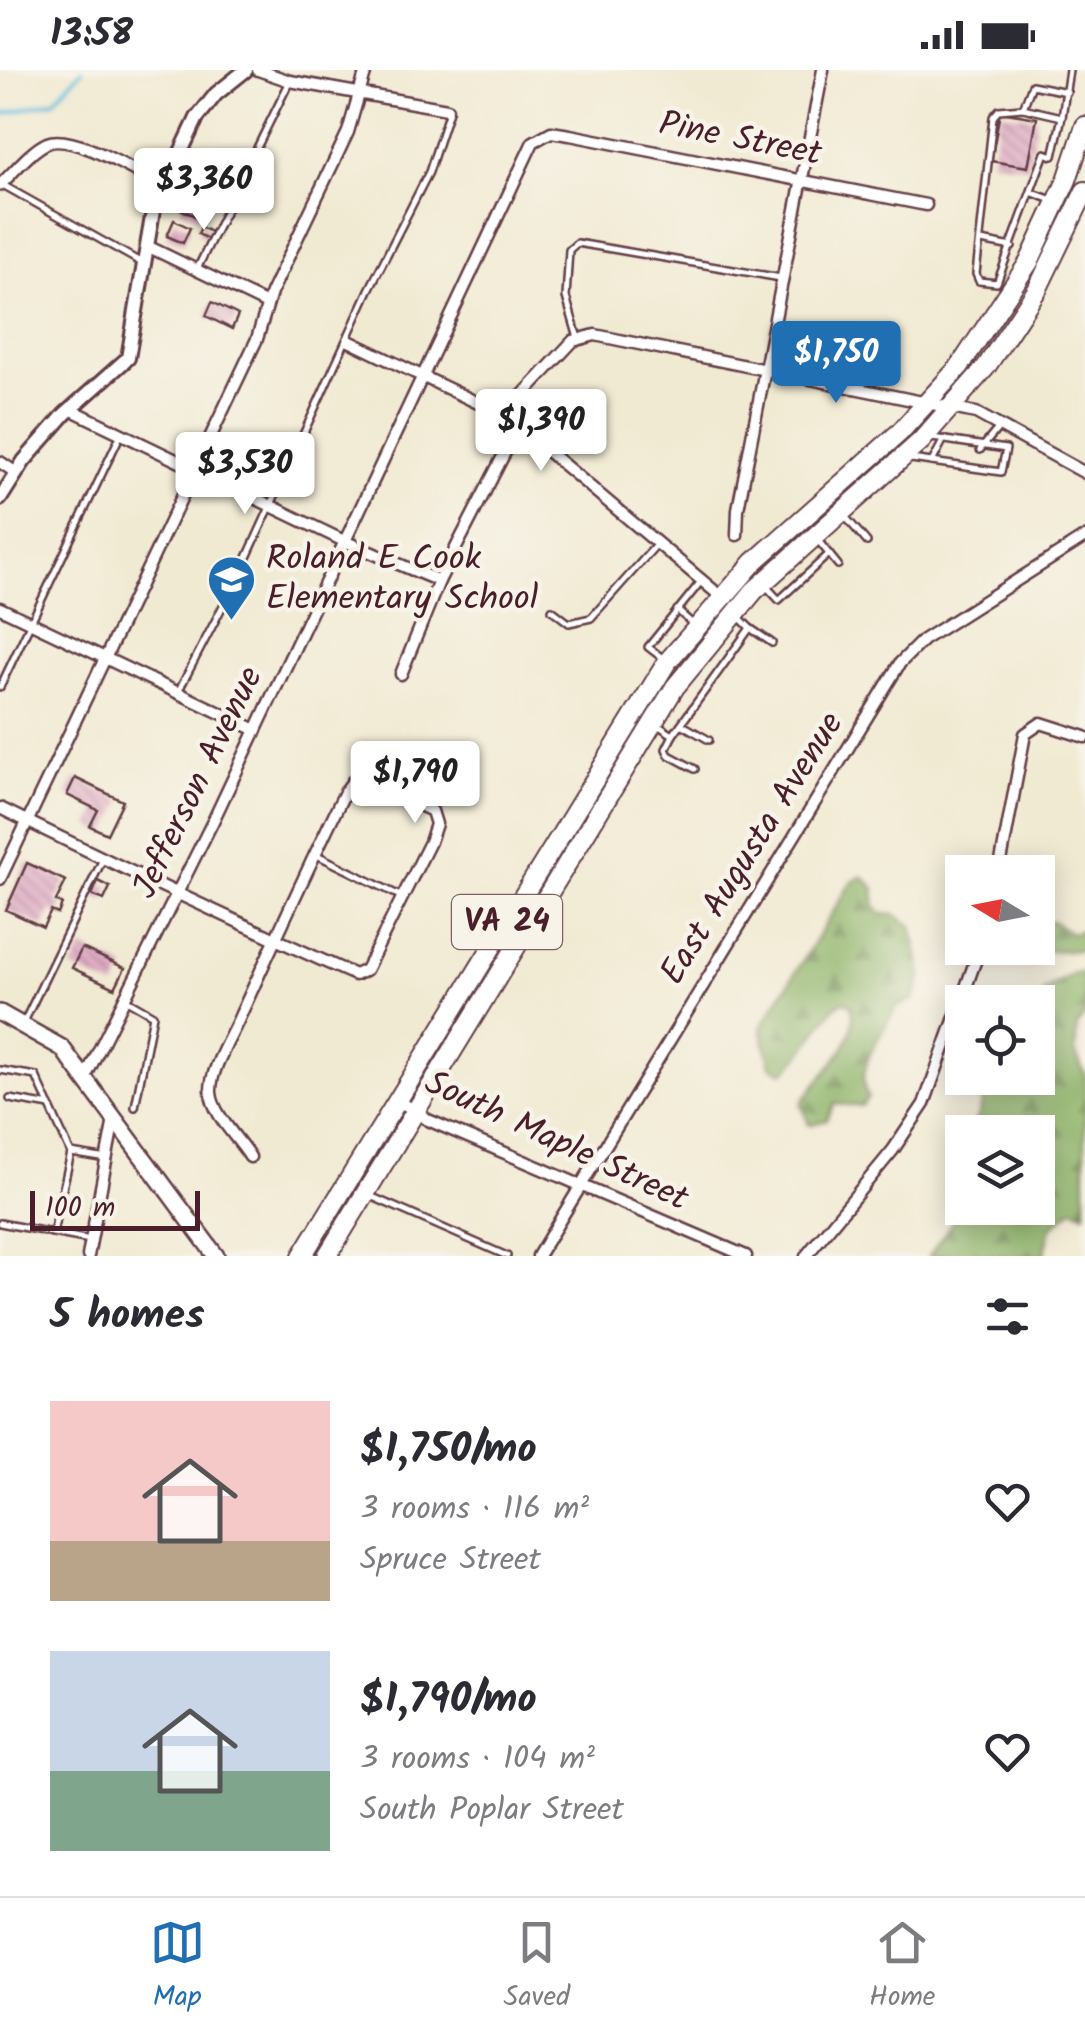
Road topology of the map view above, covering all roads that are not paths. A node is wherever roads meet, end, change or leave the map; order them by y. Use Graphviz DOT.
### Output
graph roads {
  1 [pos="246,70"];
  2 [pos="258,70"];
  3 [pos="366,70"];
  4 [pos="823,70"];
  5 [pos="1069,70"];
  6 [pos="290,80"];
  7 [pos="1067,92"];
  8 [pos="360,94"];
  9 [pos="1023,108"];
  10 [pos="447,109"];
  11 [pos="1062,116"];
  12 [pos="1085,126"];
  13 [pos="543,134"];
  14 [pos="1053,156"];
  15 [pos="1073,161"];
  16 [pos="802,180"];
  17 [pos="0,184"];
  18 [pos="164,186"];
  19 [pos="1085,191"];
  20 [pos="1033,193"];
  21 [pos="1058,202"];
  22 [pos="926,204"];
  23 [pos="981,241"];
  24 [pos="147,246"];
  25 [pos="1012,248"];
  26 [pos="145,264"];
  27 [pos="1014,268"];
  28 [pos="196,270"];
  29 [pos="782,278"];
  30 [pos="267,304"];
  31 [pos="578,338"];
  32 [pos="349,341"];
  33 [pos="764,366"];
  34 [pos="423,377"];
  35 [pos="926,404"];
  36 [pos="952,408"];
  37 [pos="70,410"];
  38 [pos="504,414"];
  39 [pos="1000,426"];
  40 [pos="518,428"];
  41 [pos="120,436"];
  42 [pos="934,438"];
  43 [pos="982,448"];
  44 [pos="903,458"];
  45 [pos="0,462"];
  46 [pos="932,462"];
  47 [pos="195,471"];
  48 [pos="15,472"];
  49 [pos="1085,473"];
  50 [pos="0,499"];
  51 [pos="271,507"];
  52 [pos="842,512"];
  53 [pos="737,535"];
  54 [pos="814,536"];
  55 [pos="1085,536"];
  56 [pos="344,541"];
  57 [pos="658,541"];
  58 [pos="867,542"];
  59 [pos="829,554"];
  60 [pos="838,565"];
  61 [pos="704,578"];
  62 [pos="439,581"];
  63 [pos="763,582"];
  64 [pos="721,596"];
  65 [pos="0,608"];
  66 [pos="552,610"];
  67 [pos="677,610"];
  68 [pos="735,613"];
  69 [pos="32,624"];
  70 [pos="696,626"];
  71 [pos="750,628"];
  72 [pos="772,643"];
  73 [pos="106,658"];
  74 [pos="667,662"];
  75 [pos="402,674"];
  76 [pos="0,687"];
  77 [pos="178,692"];
  78 [pos="654,722"];
  79 [pos="680,724"];
  80 [pos="256,730"];
  81 [pos="673,735"];
  82 [pos="1085,737"];
  83 [pos="709,740"];
  84 [pos="695,769"];
  85 [pos="0,808"];
  86 [pos="28,822"];
  87 [pos="314,854"];
  88 [pos="1002,855"];
  89 [pos="103,858"];
  90 [pos="0,880"];
  91 [pos="178,893"];
  92 [pos="400,896"];
  93 [pos="275,939"];
  94 [pos="974,965"];
  95 [pos="126,999"];
  96 [pos="0,1014"];
  97 [pos="23,1024"];
  98 [pos="0,1070"];
  99 [pos="85,1078"];
  100 [pos="10,1099"];
  101 [pos="398,1100"];
  102 [pos="50,1106"];
  103 [pos="136,1107"];
  104 [pos="415,1112"];
  105 [pos="114,1118"];
  106 [pos="71,1153"];
  107 [pos="250,1157"];
  108 [pos="107,1158"];
  109 [pos="580,1184"];
  110 [pos="365,1194"];
  111 [pos="0,1222"];
  112 [pos="53,1232"];
  113 [pos="91,1240"];
  114 [pos="88,1256"];
  115 [pos="216,1256"];
  116 [pos="302,1256"];
  117 [pos="327,1256"];
  118 [pos="508,1256"];
  119 [pos="538,1256"];
  120 [pos="746,1256"];
  121 [pos="806,1256"];
  1 -- 18 [label="street"];
  2 -- 6 [label="street"];
  3 -- 8 [label="street"];
  4 -- 16 [label="street"];
  5 -- 7 [label="lane"];
  6 -- 8 [label="street"];
  6 -- 28 [label="lane"];
  7 -- 9 [label="lane"];
  7 -- 11 [label="lane"];
  8 -- 10 [label="street"];
  8 -- 30 [label="street"];
  9 -- 11 [label="lane"];
  9 -- 23 [label="lane"];
  10 -- 32 [label="lane"];
  11 -- 14 [label="lane"];
  12 -- 15 [label="main road, VA 24"];
  13 -- 16 [label="street, Pine Street"];
  13 -- 34 [label="street, Jefferson Avenue"];
  14 -- 15 [label="lane"];
  14 -- 20 [label="lane"];
  15 -- 21 [label="main road, VA 24"];
  16 -- 22 [label="street, Pine Street"];
  16 -- 29 [label="street"];
  17 -- 18 [label="street"];
  17 -- 26 [label="lane"];
  18 -- 24 [label="street"];
  19 -- 36 [label="main road, VA 24"];
  20 -- 21 [label="lane"];
  20 -- 25 [label="lane"];
  21 -- 27 [label="main road, VA 24"];
  23 -- 25 [label="lane"];
  23 -- 27 [label="lane"];
  24 -- 26 [label="street"];
  24 -- 28 [label="street"];
  25 -- 27 [label="lane"];
  26 -- 37 [label="street"];
  27 -- 35 [label="main road, VA 24"];
  28 -- 30 [label="street"];
  29 -- 31 [label="lane"];
  29 -- 33 [label="street"];
  30 -- 47 [label="street"];
  31 -- 33 [label="street"];
  31 -- 38 [label="street"];
  32 -- 34 [label="street"];
  32 -- 51 [label="lane"];
  33 -- 35 [label="street"];
  33 -- 53 [label="street"];
  34 -- 38 [label="street"];
  34 -- 56 [label="street, Jefferson Avenue"];
  35 -- 36 [label="street"];
  35 -- 64 [label="main road, VA 24"];
  36 -- 39 [label="street"];
  36 -- 42 [label="main road, VA 24"];
  37 -- 41 [label="street"];
  37 -- 48 [label="street"];
  38 -- 40 [label="street"];
  39 -- 43 [label="lane"];
  39 -- 49 [label="street"];
  40 -- 57 [label="street"];
  40 -- 62 [label="street"];
  41 -- 47 [label="street"];
  41 -- 69 [label="lane"];
  42 -- 43 [label="lane"];
  42 -- 44 [label="main road, VA 24"];
  42 -- 46 [label="lane"];
  43 -- 46 [label="lane"];
  44 -- 46 [label="lane"];
  44 -- 52 [label="main road, VA 24"];
  45 -- 48 [label="street"];
  47 -- 51 [label="street"];
  47 -- 73 [label="street"];
  48 -- 50 [label="street"];
  51 -- 56 [label="street"];
  51 -- 77 [label="lane"];
  52 -- 54 [label="main road, VA 24"];
  52 -- 58 [label="lane"];
  54 -- 59 [label="lane"];
  54 -- 63 [label="main road, VA 24"];
  55 -- 109 [label="street, East Augusta Avenue"];
  56 -- 62 [label="street"];
  56 -- 80 [label="street, Jefferson Avenue"];
  57 -- 61 [label="street"];
  57 -- 66 [label="lane"];
  59 -- 60 [label="lane"];
  59 -- 63 [label="lane"];
  61 -- 64 [label="street"];
  61 -- 67 [label="lane"];
  62 -- 75 [label="street"];
  63 -- 68 [label="main road, VA 24"];
  64 -- 68 [label="street"];
  64 -- 70 [label="main road, VA 24"];
  65 -- 69 [label="street"];
  67 -- 70 [label="lane"];
  67 -- 74 [label="lane"];
  68 -- 71 [label="lane"];
  68 -- 78 [label="main road, VA 24"];
  69 -- 73 [label="street"];
  69 -- 76 [label="lane"];
  70 -- 74 [label="main road, VA 24"];
  71 -- 72 [label="lane"];
  71 -- 79 [label="lane"];
  73 -- 77 [label="street"];
  73 -- 86 [label="street"];
  74 -- 101 [label="main road, VA 24"];
  77 -- 80 [label="street"];
  78 -- 81 [label="lane"];
  78 -- 104 [label="main road, VA 24"];
  79 -- 81 [label="lane"];
  79 -- 83 [label="lane"];
  80 -- 91 [label="street, Jefferson Avenue"];
  81 -- 84 [label="lane"];
  82 -- 88 [label="street"];
  85 -- 86 [label="street"];
  86 -- 89 [label="street"];
  86 -- 90 [label="street"];
  87 -- 92 [label="lane"];
  87 -- 92 [label="street"];
  87 -- 93 [label="street"];
  89 -- 91 [label="street"];
  89 -- 97 [label="lane"];
  91 -- 93 [label="street"];
  91 -- 95 [label="street, Jefferson Avenue"];
  92 -- 93 [label="street"];
  93 -- 107 [label="street"];
  94 -- 121 [label="street"];
  95 -- 99 [label="street, Jefferson Avenue"];
  95 -- 103 [label="lane"];
  96 -- 97 [label="main road"];
  97 -- 99 [label="main road"];
  98 -- 102 [label="lane"];
  99 -- 105 [label="main road"];
  100 -- 102 [label="lane"];
  101 -- 104 [label="street, South Maple Street"];
  101 -- 116 [label="main road, VA 24"];
  102 -- 106 [label="lane"];
  104 -- 109 [label="street, South Maple Street"];
  104 -- 110 [label="main road, VA 24"];
  105 -- 108 [label="street"];
  105 -- 115 [label="main road"];
  106 -- 108 [label="lane"];
  106 -- 112 [label="lane"];
  108 -- 113 [label="street"];
  109 -- 119 [label="street, East Augusta Avenue"];
  109 -- 120 [label="street, South Maple Street"];
  110 -- 117 [label="main road, VA 24"];
  110 -- 118 [label="lane"];
  111 -- 112 [label="lane"];
  112 -- 113 [label="lane"];
  113 -- 114 [label="street"];
}
